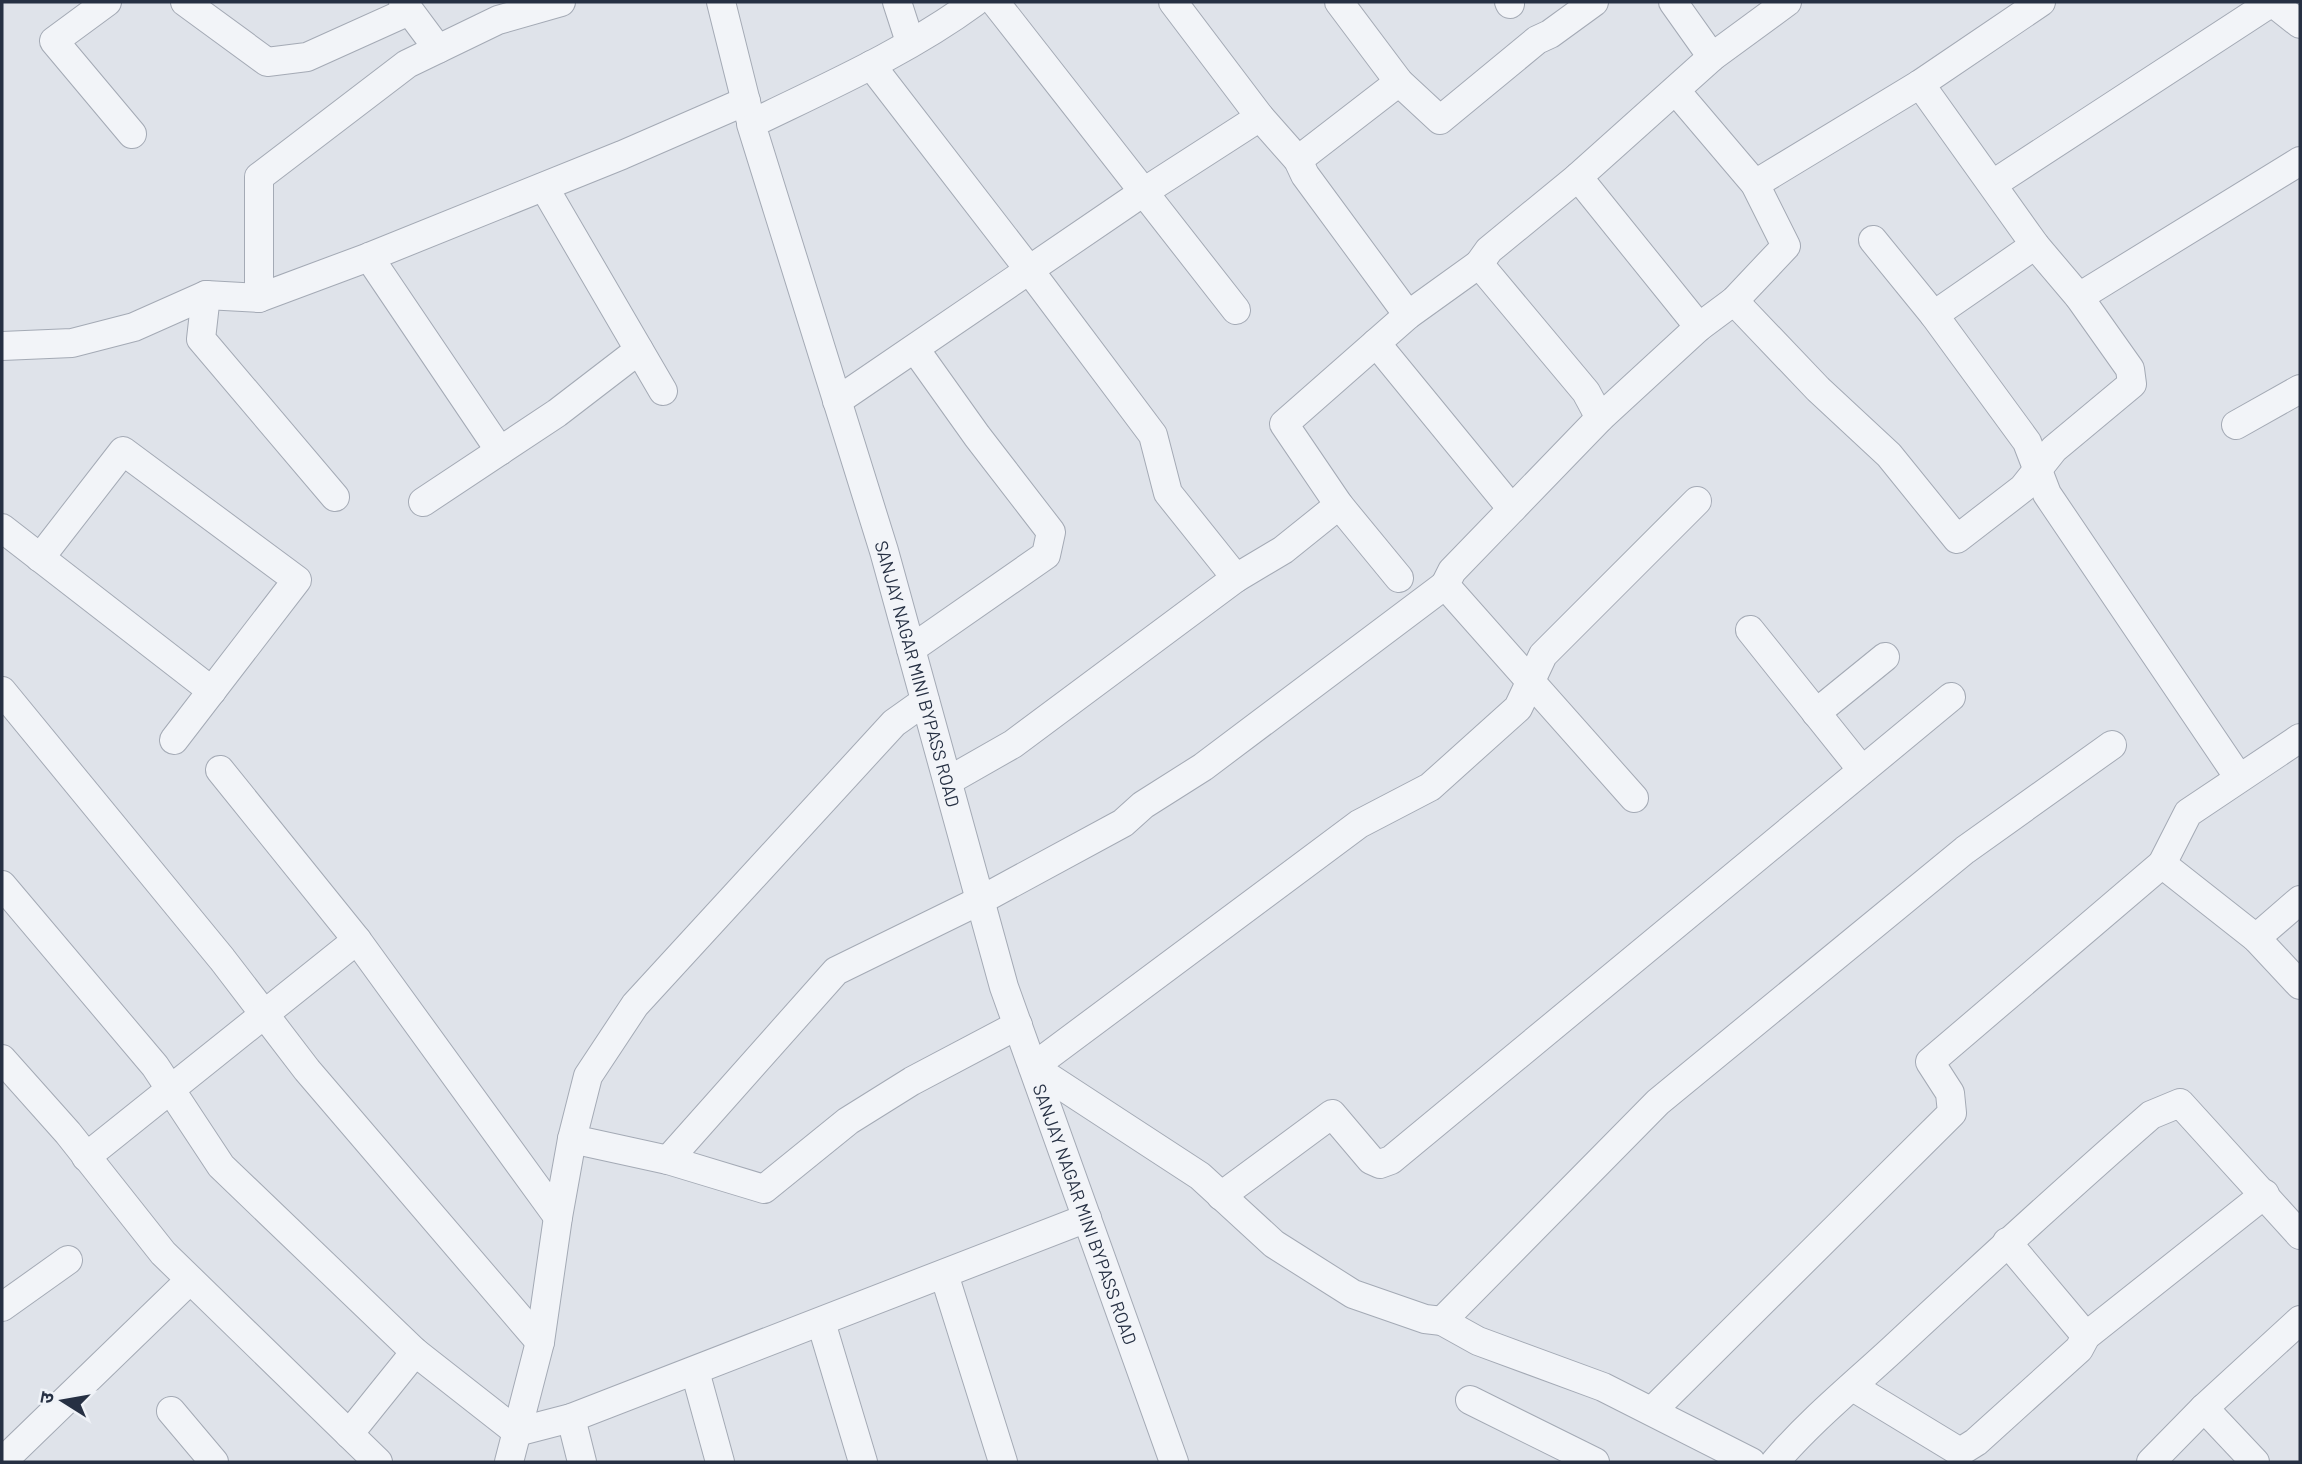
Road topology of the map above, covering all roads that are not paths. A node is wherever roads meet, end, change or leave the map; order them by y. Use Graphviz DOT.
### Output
graph roads {
  1 [pos="107,2"];
  2 [pos="185,2"];
  3 [pos="561,2"];
  4 [pos="721,2"];
  5 [pos="897,2"];
  6 [pos="975,2"];
  7 [pos="996,2"];
  8 [pos="1173,2"];
  9 [pos="1339,2"];
  10 [pos="1594,2"];
  11 [pos="1672,2"];
  12 [pos="1787,2"];
  13 [pos="2041,2"];
  14 [pos="2272,2"];
  15 [pos="406,6"];
  16 [pos="2300,24"];
  17 [pos="910,43"];
  18 [pos="438,49"];
  19 [pos="1712,57"];
  20 [pos="871,65"];
  21 [pos="1399,82"];
  22 [pos="1920,84"];
  23 [pos="1676,91"];
  24 [pos="748,112"];
  25 [pos="1260,117"];
  26 [pos="132,134"];
  27 [pos="1298,160"];
  28 [pos="2300,161"];
  29 [pos="1578,177"];
  30 [pos="1755,184"];
  31 [pos="1993,184"];
  32 [pos="544,187"];
  33 [pos="1142,193"];
  34 [pos="1874,240"];
  35 [pos="2035,245"];
  36 [pos="369,257"];
  37 [pos="1479,264"];
  38 [pos="1030,271"];
  39 [pos="206,295"];
  40 [pos="2079,297"];
  41 [pos="259,298"];
  42 [pos="1734,301"];
  43 [pos="1236,310"];
  44 [pos="1408,315"];
  45 [pos="1934,315"];
  46 [pos="1699,327"];
  47 [pos="1376,343"];
  48 [pos="2,346"];
  49 [pos="915,349"];
  50 [pos="639,350"];
  51 [pos="2300,389"];
  52 [pos="663,391"];
  53 [pos="837,401"];
  54 [pos="1600,418"];
  55 [pos="2236,425"];
  56 [pos="500,451"];
  57 [pos="2036,470"];
  58 [pos="335,497"];
  59 [pos="1697,501"];
  60 [pos="423,502"];
  61 [pos="1339,505"];
  62 [pos="1512,509"];
  63 [pos="2,528"];
  64 [pos="40,558"];
  65 [pos="1236,578"];
  66 [pos="1399,578"];
  67 [pos="1445,585"];
  68 [pos="1750,630"];
  69 [pos="911,649"];
  70 [pos="1885,657"];
  71 [pos="1531,680"];
  72 [pos="2,691"];
  73 [pos="212,691"];
  74 [pos="1951,697"];
  75 [pos="925,701"];
  76 [pos="1816,713"];
  77 [pos="2300,738"];
  78 [pos="174,740"];
  79 [pos="2112,745"];
  80 [pos="220,769"];
  81 [pos="1862,770"];
  82 [pos="2239,778"];
  83 [pos="948,781"];
  84 [pos="1634,798"];
  85 [pos="2162,864"];
  86 [pos="2,885"];
  87 [pos="981,900"];
  88 [pos="2300,900"];
  89 [pos="2256,938"];
  90 [pos="357,940"];
  91 [pos="2300,985"];
  92 [pos="264,1014"];
  93 [pos="1018,1024"];
  94 [pos="2,1059"];
  95 [pos="1033,1067"];
  96 [pos="172,1090"];
  97 [pos="572,1139"];
  98 [pos="86,1157"];
  99 [pos="668,1160"];
  100 [pos="2264,1194"];
  101 [pos="1221,1196"];
  102 [pos="558,1217"];
  103 [pos="1087,1219"];
  104 [pos="2300,1235"];
  105 [pos="2007,1242"];
  106 [pos="68,1260"];
  107 [pos="944,1274"];
  108 [pos="190,1280"];
  109 [pos="2,1307"];
  110 [pos="2300,1320"];
  111 [pos="1442,1321"];
  112 [pos="821,1322"];
  113 [pos="2086,1336"];
  114 [pos="540,1342"];
  115 [pos="415,1352"];
  116 [pos="695,1371"];
  117 [pos="1853,1387"];
  118 [pos="1470,1400"];
  119 [pos="2204,1408"];
  120 [pos="171,1411"];
  121 [pos="1652,1411"];
  122 [pos="571,1418"];
  123 [pos="517,1432"];
  124 [pos="349,1434"];
  125 [pos="1558,1452"];
  126 [pos="1169,1461"];
  127 [pos="2,1462"];
  128 [pos="214,1462"];
  129 [pos="378,1462"];
  130 [pos="509,1462"];
  131 [pos="582,1462"];
  132 [pos="720,1462"];
  133 [pos="863,1462"];
  134 [pos="1003,1462"];
  135 [pos="1595,1462"];
  136 [pos="1751,1462"];
  137 [pos="1775,1462"];
  138 [pos="2151,1462"];
  139 [pos="2255,1462"];
  1 -- 26 [label="street"];
  2 -- 15 [label="street"];
  3 -- 18 [label="street"];
  4 -- 24 [label="street, SANJAY NAGAR MINI BYPASS ROAD"];
  5 -- 17 [label="street"];
  6 -- 17 [label="street"];
  7 -- 33 [label="street"];
  8 -- 25 [label="street"];
  9 -- 21 [label="street"];
  10 -- 21 [label="street"];
  11 -- 19 [label="street"];
  12 -- 19 [label="street"];
  13 -- 22 [label="street"];
  14 -- 16 [label="street"];
  14 -- 31 [label="street"];
  15 -- 18 [label="street"];
  17 -- 20 [label="street"];
  18 -- 41 [label="street"];
  19 -- 23 [label="street"];
  20 -- 24 [label="street"];
  20 -- 38 [label="street"];
  21 -- 27 [label="street"];
  22 -- 30 [label="street"];
  22 -- 31 [label="street"];
  23 -- 29 [label="street"];
  23 -- 30 [label="street"];
  24 -- 32 [label="street"];
  24 -- 53 [label="street, SANJAY NAGAR MINI BYPASS ROAD"];
  25 -- 27 [label="street"];
  25 -- 33 [label="street"];
  27 -- 44 [label="street"];
  28 -- 40 [label="street"];
  29 -- 37 [label="street"];
  29 -- 46 [label="street"];
  30 -- 42 [label="street"];
  31 -- 35 [label="street"];
  32 -- 36 [label="street"];
  32 -- 50 [label="street"];
  33 -- 38 [label="street"];
  33 -- 43 [label="street"];
  34 -- 45 [label="street"];
  35 -- 40 [label="street"];
  35 -- 45 [label="street"];
  36 -- 41 [label="street"];
  36 -- 56 [label="street"];
  37 -- 44 [label="street"];
  37 -- 54 [label="street"];
  38 -- 49 [label="street"];
  38 -- 65 [label="street"];
  39 -- 41 [label="street"];
  39 -- 48 [label="street"];
  39 -- 58 [label="street"];
  40 -- 57 [label="street"];
  42 -- 46 [label="street"];
  42 -- 57 [label="street"];
  44 -- 47 [label="street"];
  45 -- 57 [label="street"];
  46 -- 54 [label="street"];
  47 -- 61 [label="street"];
  47 -- 62 [label="street"];
  49 -- 53 [label="street"];
  49 -- 69 [label="street"];
  50 -- 52 [label="street"];
  50 -- 56 [label="street"];
  51 -- 55 [label="street"];
  53 -- 69 [label="street, SANJAY NAGAR MINI BYPASS ROAD"];
  54 -- 62 [label="street"];
  56 -- 60 [label="street"];
  57 -- 82 [label="street"];
  59 -- 71 [label="street"];
  61 -- 65 [label="street"];
  61 -- 66 [label="street"];
  62 -- 67 [label="street"];
  63 -- 64 [label="street"];
  64 -- 73 [label="street"];
  64 -- 73 [label="street"];
  65 -- 83 [label="street"];
  67 -- 71 [label="street"];
  67 -- 87 [label="street"];
  68 -- 76 [label="street"];
  69 -- 75 [label="street, SANJAY NAGAR MINI BYPASS ROAD"];
  70 -- 76 [label="street"];
  71 -- 84 [label="street"];
  71 -- 95 [label="street"];
  72 -- 92 [label="street"];
  73 -- 78 [label="street"];
  74 -- 81 [label="street"];
  75 -- 83 [label="street, SANJAY NAGAR MINI BYPASS ROAD"];
  75 -- 97 [label="street"];
  76 -- 81 [label="street"];
  77 -- 82 [label="street"];
  79 -- 111 [label="street"];
  80 -- 90 [label="street"];
  81 -- 101 [label="street"];
  82 -- 85 [label="street"];
  83 -- 87 [label="street, SANJAY NAGAR MINI BYPASS ROAD"];
  85 -- 89 [label="street"];
  85 -- 121 [label="street"];
  86 -- 96 [label="street"];
  87 -- 93 [label="street, SANJAY NAGAR MINI BYPASS ROAD"];
  87 -- 99 [label="street"];
  88 -- 89 [label="street"];
  89 -- 91 [label="street"];
  90 -- 92 [label="street"];
  90 -- 102 [label="street"];
  92 -- 96 [label="street"];
  92 -- 114 [label="street"];
  93 -- 95 [label="street, SANJAY NAGAR MINI BYPASS ROAD"];
  93 -- 99 [label="street"];
  94 -- 98 [label="street"];
  95 -- 101 [label="street"];
  95 -- 103 [label="street, SANJAY NAGAR MINI BYPASS ROAD"];
  96 -- 98 [label="street"];
  96 -- 115 [label="street"];
  97 -- 99 [label="street"];
  97 -- 102 [label="street"];
  98 -- 108 [label="street"];
  100 -- 104 [label="street"];
  100 -- 105 [label="street"];
  100 -- 113 [label="street"];
  101 -- 111 [label="street"];
  102 -- 114 [label="street"];
  103 -- 107 [label="street"];
  103 -- 126 [label="street, SANJAY NAGAR MINI BYPASS ROAD"];
  105 -- 113 [label="street"];
  105 -- 117 [label="street"];
  106 -- 109 [label="street"];
  107 -- 112 [label="street"];
  107 -- 134 [label="street"];
  108 -- 124 [label="street"];
  108 -- 127 [label="street"];
  110 -- 119 [label="street"];
  111 -- 121 [label="street"];
  112 -- 116 [label="street"];
  112 -- 133 [label="street"];
  113 -- 117 [label="street"];
  114 -- 123 [label="street"];
  115 -- 123 [label="street"];
  115 -- 124 [label="street"];
  116 -- 122 [label="street"];
  116 -- 132 [label="street"];
  117 -- 137 [label="street"];
  118 -- 125 [label="street"];
  119 -- 138 [label="street"];
  119 -- 139 [label="street"];
  120 -- 128 [label="street"];
  121 -- 136 [label="street"];
  122 -- 123 [label="street"];
  122 -- 131 [label="street"];
  123 -- 130 [label="street"];
  124 -- 129 [label="street"];
  125 -- 135 [label="street"];
}
